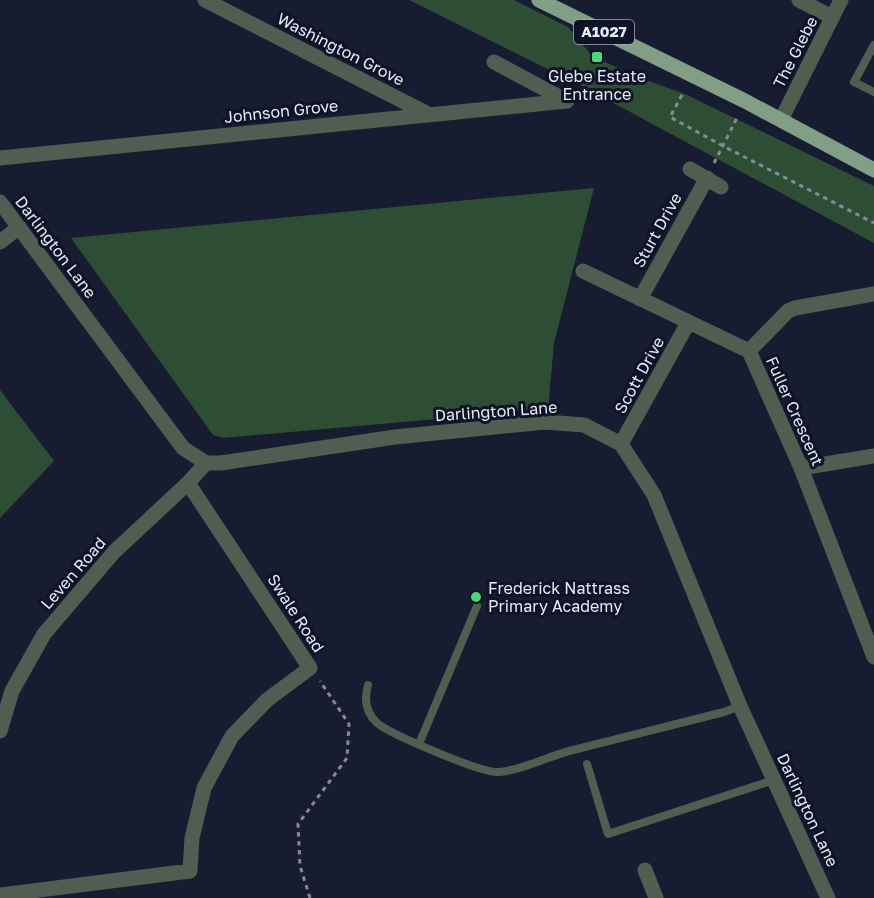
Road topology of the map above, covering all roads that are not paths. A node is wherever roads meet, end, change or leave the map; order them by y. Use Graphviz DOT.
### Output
graph roads {
  1 [pos="205,0"];
  2 [pos="539,0"];
  3 [pos="799,0"];
  4 [pos="841,0"];
  5 [pos="832,17"];
  6 [pos="874,45"];
  7 [pos="494,62"];
  8 [pos="874,92"];
  9 [pos="428,114"];
  10 [pos="781,120"];
  11 [pos="0,158"];
  12 [pos="690,169"];
  13 [pos="874,170"];
  14 [pos="706,178"];
  15 [pos="721,187"];
  16 [pos="0,202"];
  17 [pos="19,227"];
  18 [pos="0,242"];
  19 [pos="583,271"];
  20 [pos="874,294"];
  21 [pos="640,299"];
  22 [pos="688,323"];
  23 [pos="749,351"];
  24 [pos="621,444"];
  25 [pos="874,456"];
  26 [pos="206,463"];
  27 [pos="801,468"];
  28 [pos="188,483"];
  29 [pos="477,606"];
  30 [pos="867,624"];
  31 [pos="874,657"];
  32 [pos="368,685"];
  33 [pos="740,706"];
  34 [pos="0,731"];
  35 [pos="419,744"];
  36 [pos="587,764"];
  37 [pos="774,780"];
  38 [pos="645,870"];
  39 [pos="0,895"];
  40 [pos="656,898"];
  41 [pos="828,898"];
  1 -- 9 [label="street, Washington Grove"];
  2 -- 10 [label="main road, A1027"];
  3 -- 5 [label="street"];
  4 -- 5 [label="street, The Glebe"];
  5 -- 10 [label="street, The Glebe"];
  6 -- 8 [label="lane"];
  7 -- 9 [label="street, Johnson Grove"];
  9 -- 11 [label="street, Johnson Grove"];
  10 -- 13 [label="main road, A1027"];
  12 -- 14 [label="street"];
  14 -- 15 [label="street"];
  14 -- 21 [label="street, Sturt Drive"];
  16 -- 17 [label="street, Darlington Lane"];
  17 -- 18 [label="street"];
  17 -- 26 [label="street, Darlington Lane"];
  19 -- 21 [label="street, Fuller Crescent"];
  20 -- 23 [label="street"];
  21 -- 22 [label="street, Fuller Crescent"];
  22 -- 23 [label="street, Fuller Crescent"];
  22 -- 24 [label="street, Scott Drive"];
  23 -- 27 [label="street, Fuller Crescent"];
  24 -- 26 [label="street, Darlington Lane"];
  24 -- 33 [label="street, Darlington Lane"];
  25 -- 27 [label="street"];
  26 -- 28 [label="street, Leven Road"];
  27 -- 30 [label="street, Fuller Crescent"];
  28 -- 34 [label="street, Leven Road"];
  28 -- 39 [label="street, Swale Road"];
  29 -- 35 [label="lane"];
  30 -- 31 [label="street, Fuller Crescent"];
  32 -- 35 [label="lane"];
  33 -- 35 [label="lane"];
  33 -- 37 [label="street, Darlington Lane"];
  36 -- 37 [label="lane"];
  37 -- 41 [label="street, Darlington Lane"];
  38 -- 40 [label="street"];
}
